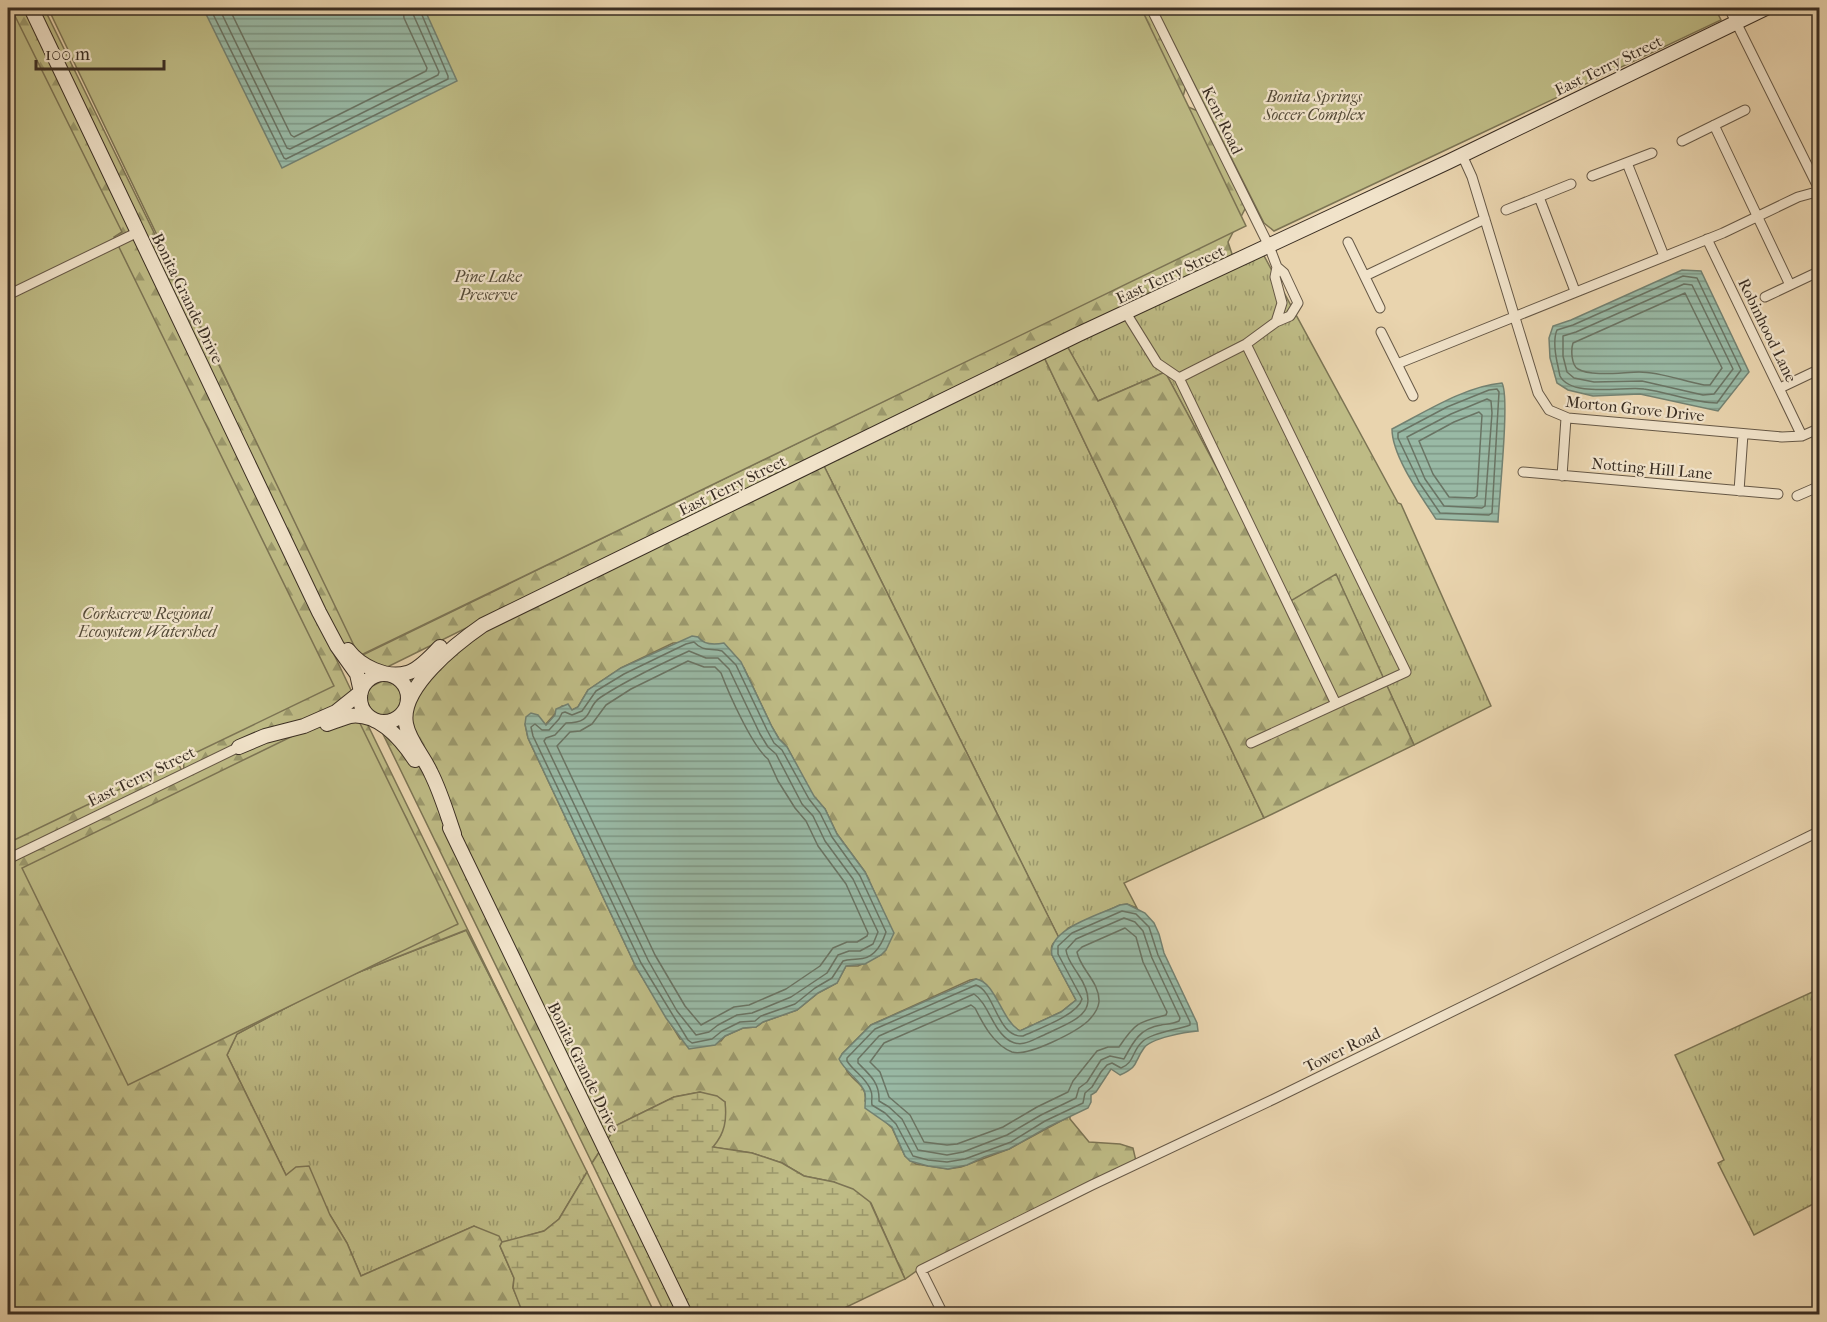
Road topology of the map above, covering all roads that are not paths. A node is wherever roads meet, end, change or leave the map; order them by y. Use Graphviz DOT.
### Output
graph roads {
  1 [pos="31,8"];
  2 [pos="1151,8"];
  3 [pos="1730,8"];
  4 [pos="1766,8"];
  5 [pos="1736,22"];
  6 [pos="1745,110"];
  7 [pos="1714,125"];
  8 [pos="1682,141"];
  9 [pos="1652,153"];
  10 [pos="1462,155"];
  11 [pos="1627,162"];
  12 [pos="1592,176"];
  13 [pos="1571,184"];
  14 [pos="1820,191"];
  15 [pos="1539,197"];
  16 [pos="1506,210"];
  17 [pos="1758,217"];
  18 [pos="1485,219"];
  19 [pos="138,232"];
  20 [pos="1707,239"];
  21 [pos="1348,242"];
  22 [pos="1269,246"];
  23 [pos="1664,256"];
  24 [pos="1277,267"];
  25 [pos="1820,271"];
  26 [pos="1365,276"];
  27 [pos="1790,285"];
  28 [pos="1575,291"];
  29 [pos="8,295"];
  30 [pos="1765,297"];
  31 [pos="1380,308"];
  32 [pos="1279,309"];
  33 [pos="1126,313"];
  34 [pos="1292,314"];
  35 [pos="1514,315"];
  36 [pos="1276,322"];
  37 [pos="1381,332"];
  38 [pos="1246,344"];
  39 [pos="1397,364"];
  40 [pos="1820,369"];
  41 [pos="1179,378"];
  42 [pos="1780,388"];
  43 [pos="1413,396"];
  44 [pos="1566,418"];
  45 [pos="1820,428"];
  46 [pos="1743,434"];
  47 [pos="1802,436"];
  48 [pos="1523,472"];
  49 [pos="1562,476"];
  50 [pos="1820,486"];
  51 [pos="1739,491"];
  52 [pos="1778,494"];
  53 [pos="1797,496"];
  54 [pos="589,573"];
  55 [pos="317,607"];
  56 [pos="388,674"];
  57 [pos="361,692"];
  58 [pos="407,704"];
  59 [pos="1336,704"];
  60 [pos="371,718"];
  61 [pos="292,730"];
  62 [pos="1251,742"];
  63 [pos="239,747"];
  64 [pos="1820,831"];
  65 [pos="454,834"];
  66 [pos="8,859"];
  67 [pos="685,1314"];
  68 [pos="944,1314"];
  1 -- 19 [label="street, Bonita Grande Drive"];
  2 -- 22 [label="street, Kent Road"];
  3 -- 5 [label="street"];
  4 -- 5 [label="street, East Terry Street"];
  5 -- 10 [label="street, East Terry Street"];
  5 -- 14 [label="street"];
  6 -- 7 [label="street"];
  7 -- 8 [label="street"];
  7 -- 17 [label="street"];
  9 -- 11 [label="street"];
  10 -- 18 [label="street, Morton Grove Drive"];
  10 -- 22 [label="street, East Terry Street"];
  11 -- 12 [label="street"];
  11 -- 23 [label="street"];
  13 -- 15 [label="street"];
  14 -- 17 [label="street"];
  15 -- 16 [label="street"];
  15 -- 28 [label="street"];
  17 -- 20 [label="street"];
  17 -- 27 [label="street"];
  18 -- 26 [label="street"];
  18 -- 35 [label="street, Morton Grove Drive"];
  19 -- 29 [label="street"];
  19 -- 55 [label="street, Bonita Grande Drive"];
  20 -- 23 [label="street"];
  20 -- 42 [label="street, Robinhood Lane"];
  21 -- 26 [label="street"];
  22 -- 24 [label="street, Kent Road"];
  22 -- 33 [label="street, East Terry Street"];
  23 -- 28 [label="street"];
  24 -- 32 [label="street"];
  24 -- 34 [label="street"];
  25 -- 27 [label="street"];
  26 -- 31 [label="street"];
  27 -- 30 [label="street"];
  28 -- 35 [label="street"];
  32 -- 34 [label="street"];
  32 -- 36 [label="street"];
  33 -- 41 [label="street"];
  33 -- 54 [label="street, East Terry Street"];
  34 -- 36 [label="street"];
  35 -- 39 [label="street"];
  35 -- 44 [label="street, Morton Grove Drive"];
  36 -- 38 [label="street"];
  37 -- 39 [label="street"];
  38 -- 41 [label="street"];
  38 -- 59 [label="street"];
  39 -- 43 [label="street"];
  40 -- 42 [label="street"];
  41 -- 59 [label="street"];
  42 -- 47 [label="street, Robinhood Lane"];
  44 -- 46 [label="street, Morton Grove Drive"];
  44 -- 49 [label="street"];
  45 -- 47 [label="street, Morton Grove Drive"];
  46 -- 47 [label="street, Morton Grove Drive"];
  46 -- 51 [label="street"];
  48 -- 49 [label="street, Notting Hill Lane"];
  49 -- 51 [label="street, Notting Hill Lane"];
  50 -- 53 [label="street"];
  51 -- 52 [label="street, Notting Hill Lane"];
  54 -- 56 [label="street, East Terry Street"];
  54 -- 58 [label="street, East Terry Street"];
  55 -- 56 [label="street, Bonita Grande Drive"];
  55 -- 57 [label="street, Bonita Grande Drive"];
  56 -- 57 [label="street"];
  56 -- 58 [label="street"];
  57 -- 60 [label="street"];
  57 -- 61 [label="street, East Terry Street"];
  58 -- 60 [label="street"];
  58 -- 65 [label="street, Bonita Grande Drive"];
  59 -- 62 [label="street"];
  60 -- 61 [label="street, East Terry Street"];
  60 -- 65 [label="street, Bonita Grande Drive"];
  61 -- 63 [label="street, East Terry Street"];
  63 -- 66 [label="street, East Terry Street"];
  64 -- 68 [label="street, Tower Road"];
  65 -- 67 [label="street, Bonita Grande Drive"];
}
